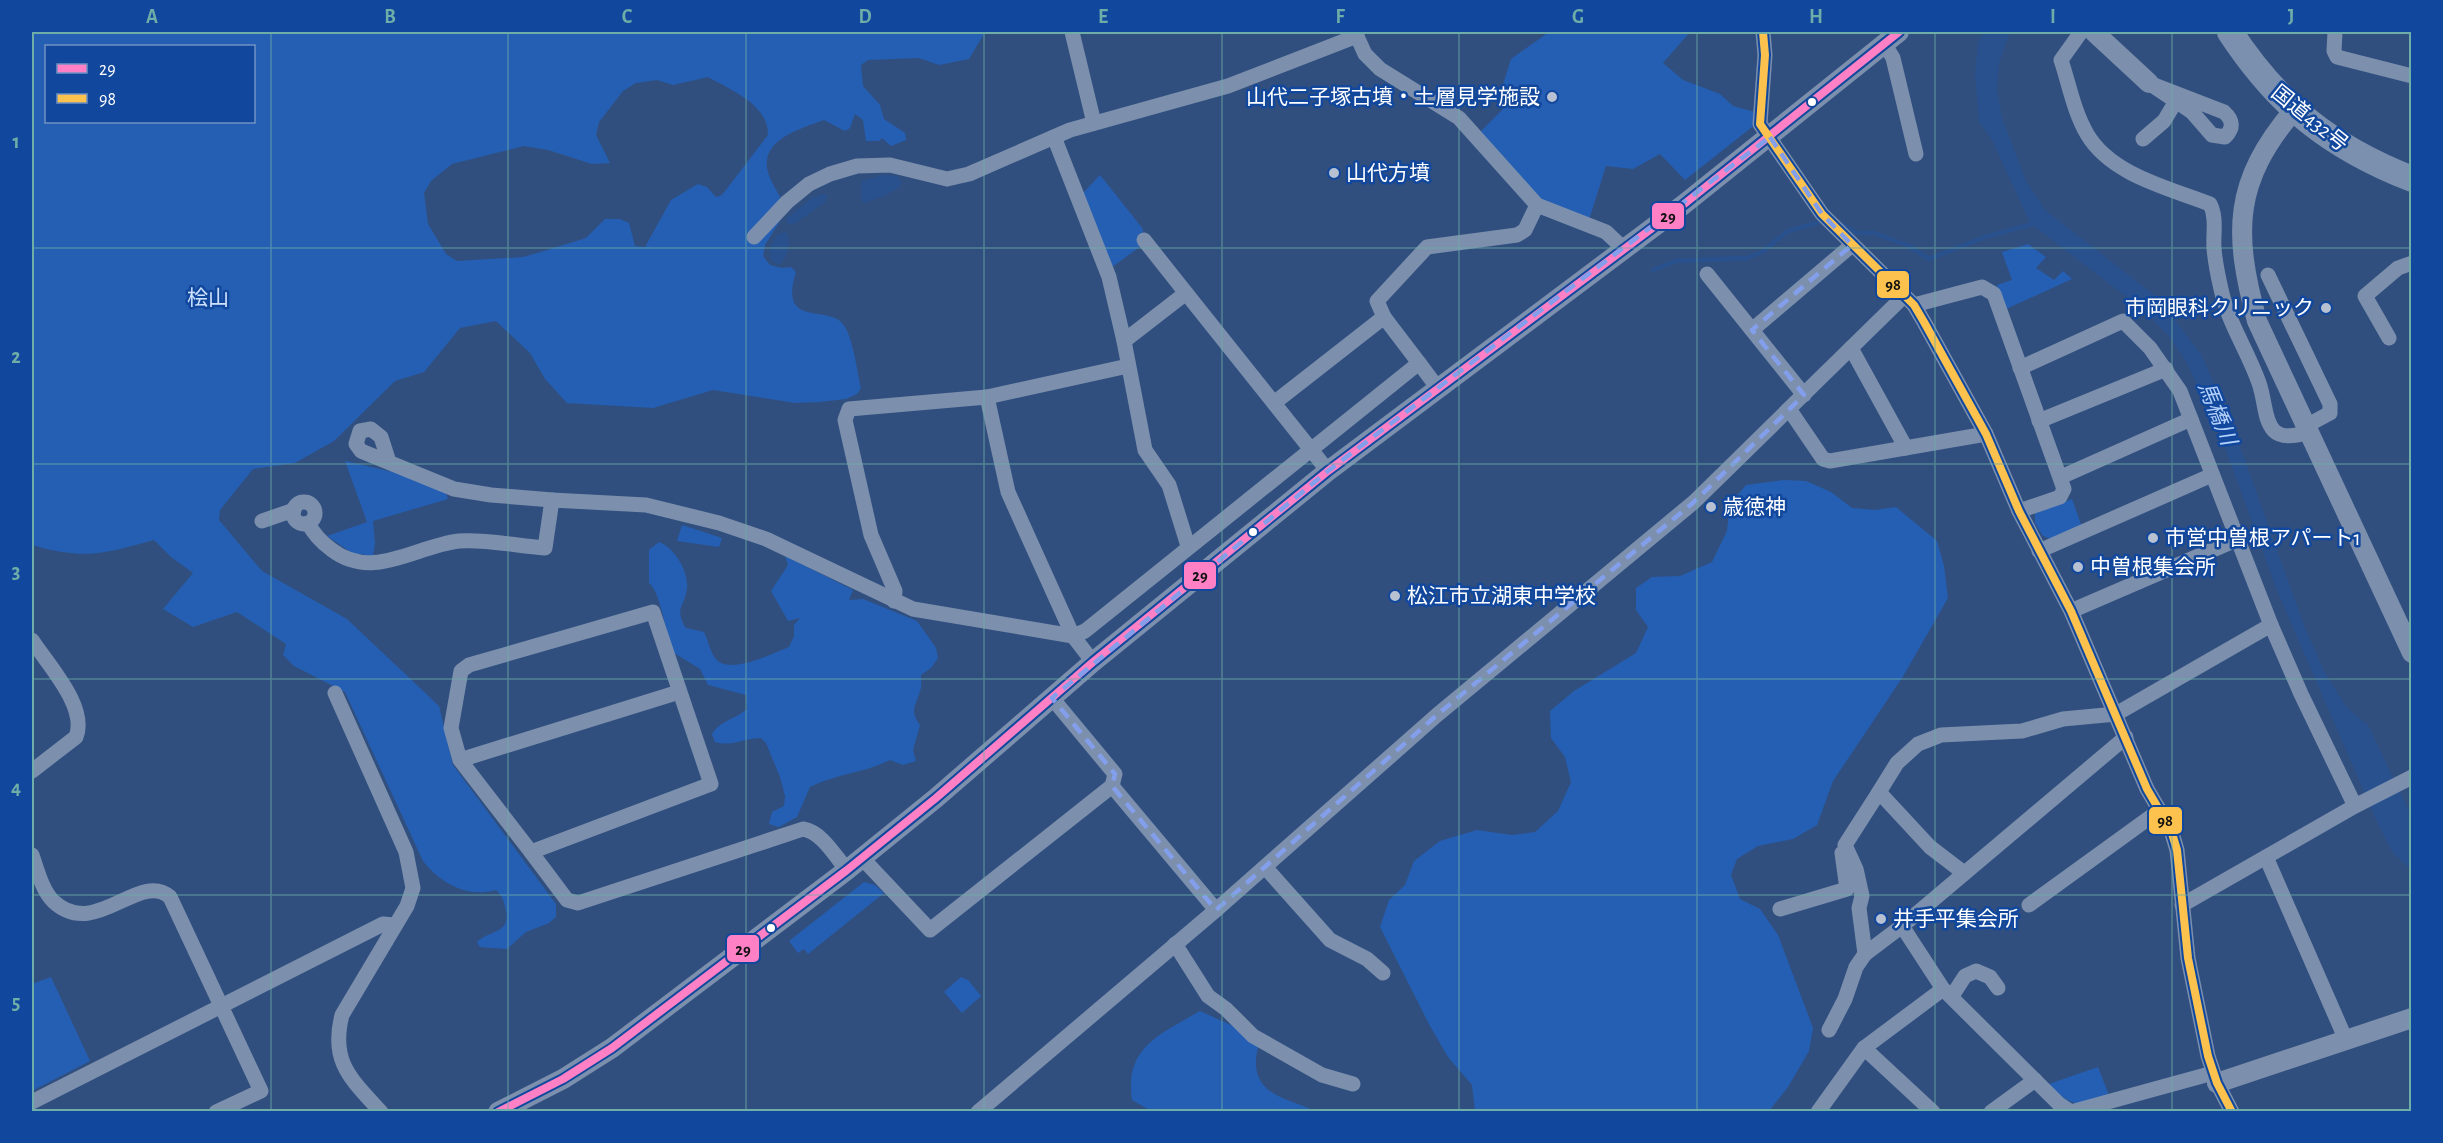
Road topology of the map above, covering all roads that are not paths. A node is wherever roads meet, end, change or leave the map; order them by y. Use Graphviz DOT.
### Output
graph roads {
  1 [pos="1072,32"];
  2 [pos="1762,32"];
  3 [pos="2081,32"];
  4 [pos="2094,32"];
  5 [pos="2230,32"];
  6 [pos="2335,32"];
  7 [pos="1356,34"];
  8 [pos="1892,38"];
  9 [pos="2412,76"];
  10 [pos="2149,83"];
  11 [pos="2176,101"];
  12 [pos="2294,110"];
  13 [pos="1094,123"];
  14 [pos="1054,137"];
  15 [pos="1770,137"];
  16 [pos="2143,139"];
  17 [pos="1916,154"];
  18 [pos="2412,179"];
  19 [pos="1537,205"];
  20 [pos="754,237"];
  21 [pos="1144,240"];
  22 [pos="1852,245"];
  23 [pos="1624,249"];
  24 [pos="2412,263"];
  25 [pos="1707,274"];
  26 [pos="2268,275"];
  27 [pos="1186,293"];
  28 [pos="1909,301"];
  29 [pos="1384,317"];
  30 [pos="1752,330"];
  31 [pos="2389,338"];
  32 [pos="1124,341"];
  33 [pos="1851,348"];
  34 [pos="1419,363"];
  35 [pos="1128,366"];
  36 [pos="2020,368"];
  37 [pos="2166,369"];
  38 [pos="1437,387"];
  39 [pos="1804,394"];
  40 [pos="987,396"];
  41 [pos="1274,402"];
  42 [pos="1789,409"];
  43 [pos="2190,419"];
  44 [pos="2040,421"];
  45 [pos="2307,429"];
  46 [pos="1986,434"];
  47 [pos="1906,448"];
  48 [pos="1311,449"];
  49 [pos="389,462"];
  50 [pos="1328,471"];
  51 [pos="2212,475"];
  52 [pos="2061,477"];
  53 [pos="552,501"];
  54 [pos="2019,512"];
  55 [pos="262,521"];
  56 [pos="2238,538"];
  57 [pos="1188,546"];
  58 [pos="2039,551"];
  59 [pos="894,600"];
  60 [pos="2071,611"];
  61 [pos="2271,625"];
  62 [pos="1073,636"];
  63 [pos="32,640"];
  64 [pos="2412,653"];
  65 [pos="1093,663"];
  66 [pos="679,692"];
  67 [pos="335,693"];
  68 [pos="1052,698"];
  69 [pos="2116,714"];
  70 [pos="2126,737"];
  71 [pos="460,760"];
  72 [pos="32,771"];
  73 [pos="2409,779"];
  74 [pos="1112,786"];
  75 [pos="1879,792"];
  76 [pos="2356,806"];
  77 [pos="2160,810"];
  78 [pos="1845,845"];
  79 [pos="531,852"];
  80 [pos="32,855"];
  81 [pos="2266,857"];
  82 [pos="862,858"];
  83 [pos="1265,867"];
  84 [pos="847,870"];
  85 [pos="1964,873"];
  86 [pos="2029,905"];
  87 [pos="2182,905"];
  88 [pos="1780,909"];
  89 [pos="1216,910"];
  90 [pos="394,925"];
  91 [pos="1902,926"];
  92 [pos="1175,944"];
  93 [pos="1865,954"];
  94 [pos="1383,974"];
  95 [pos="1998,988"];
  96 [pos="1948,992"];
  97 [pos="221,1005"];
  98 [pos="2412,1018"];
  99 [pos="1829,1030"];
  100 [pos="2346,1040"];
  101 [pos="1864,1048"];
  102 [pos="2215,1078"];
  103 [pos="2035,1080"];
  104 [pos="1353,1084"];
  105 [pos="32,1102"];
  106 [pos="216,1112"];
  107 [pos="381,1112"];
  108 [pos="498,1112"];
  109 [pos="978,1112"];
  110 [pos="1818,1112"];
  111 [pos="1933,1112"];
  112 [pos="1991,1112"];
  113 [pos="2071,1112"];
  114 [pos="2232,1112"];
  1 -- 13 [label="street"];
  2 -- 15 [label="street"];
  3 -- 45 [label="street"];
  4 -- 10 [label="street"];
  5 -- 12 [label="highway, 国道432号"];
  6 -- 9 [label="street"];
  7 -- 13 [label="street"];
  7 -- 19 [label="street"];
  8 -- 15 [label="street"];
  8 -- 17 [label="street"];
  10 -- 11 [label="street"];
  10 -- 11 [label="street"];
  11 -- 16 [label="street"];
  12 -- 18 [label="highway, 国道432号"];
  12 -- 45 [label="street"];
  13 -- 14 [label="street"];
  14 -- 20 [label="street"];
  14 -- 32 [label="street"];
  15 -- 22 [label="street"];
  15 -- 23 [label="street"];
  19 -- 23 [label="street"];
  19 -- 29 [label="street"];
  21 -- 27 [label="street"];
  22 -- 28 [label="street"];
  22 -- 30 [label="street"];
  23 -- 38 [label="street"];
  24 -- 31 [label="street"];
  25 -- 30 [label="street"];
  26 -- 45 [label="street"];
  27 -- 32 [label="street"];
  27 -- 41 [label="street"];
  28 -- 33 [label="street"];
  28 -- 36 [label="street"];
  28 -- 46 [label="street"];
  29 -- 34 [label="street"];
  29 -- 41 [label="street"];
  30 -- 39 [label="street"];
  32 -- 35 [label="street"];
  33 -- 39 [label="street"];
  33 -- 47 [label="street"];
  34 -- 38 [label="street"];
  34 -- 48 [label="street"];
  35 -- 40 [label="street"];
  35 -- 57 [label="street"];
  36 -- 37 [label="street"];
  36 -- 44 [label="street"];
  37 -- 43 [label="street"];
  37 -- 44 [label="street"];
  38 -- 50 [label="street"];
  39 -- 42 [label="street"];
  40 -- 59 [label="street"];
  40 -- 62 [label="street"];
  41 -- 48 [label="street"];
  42 -- 47 [label="street"];
  42 -- 83 [label="street"];
  43 -- 51 [label="street"];
  43 -- 52 [label="street"];
  44 -- 52 [label="street"];
  45 -- 64 [label="street"];
  46 -- 47 [label="street"];
  46 -- 54 [label="street"];
  48 -- 50 [label="street"];
  48 -- 57 [label="street"];
  49 -- 53 [label="street"];
  50 -- 65 [label="street"];
  51 -- 56 [label="street"];
  51 -- 58 [label="street"];
  52 -- 54 [label="street"];
  53 -- 55 [label="street"];
  53 -- 59 [label="street"];
  54 -- 58 [label="street"];
  56 -- 60 [label="street"];
  56 -- 61 [label="street"];
  57 -- 62 [label="street"];
  58 -- 60 [label="street"];
  59 -- 62 [label="street"];
  60 -- 69 [label="street"];
  61 -- 69 [label="street"];
  61 -- 76 [label="street"];
  62 -- 65 [label="street"];
  63 -- 72 [label="street"];
  65 -- 68 [label="street"];
  66 -- 71 [label="street"];
  66 -- 71 [label="street"];
  66 -- 79 [label="street"];
  67 -- 90 [label="street"];
  68 -- 74 [label="street"];
  68 -- 82 [label="street"];
  69 -- 70 [label="street"];
  69 -- 75 [label="street"];
  70 -- 77 [label="street"];
  70 -- 85 [label="street"];
  71 -- 79 [label="street"];
  73 -- 76 [label="street"];
  74 -- 82 [label="street"];
  74 -- 89 [label="street"];
  75 -- 78 [label="street"];
  75 -- 85 [label="street"];
  76 -- 81 [label="street"];
  77 -- 86 [label="street"];
  77 -- 87 [label="street"];
  78 -- 88 [label="street"];
  78 -- 93 [label="street"];
  79 -- 84 [label="street"];
  80 -- 97 [label="street"];
  81 -- 87 [label="street"];
  81 -- 100 [label="street"];
  82 -- 84 [label="street"];
  83 -- 89 [label="street"];
  83 -- 94 [label="street"];
  84 -- 108 [label="street"];
  85 -- 91 [label="street"];
  87 -- 102 [label="street"];
  89 -- 92 [label="street"];
  90 -- 97 [label="street"];
  90 -- 107 [label="street"];
  91 -- 93 [label="street"];
  91 -- 96 [label="street"];
  92 -- 104 [label="street"];
  92 -- 109 [label="street"];
  93 -- 99 [label="street"];
  95 -- 96 [label="street"];
  96 -- 101 [label="street"];
  96 -- 103 [label="street"];
  97 -- 105 [label="street"];
  97 -- 106 [label="street"];
  98 -- 100 [label="street"];
  100 -- 102 [label="street"];
  101 -- 110 [label="street"];
  101 -- 111 [label="street"];
  102 -- 113 [label="street"];
  102 -- 114 [label="street"];
  103 -- 112 [label="street"];
  103 -- 113 [label="street"];
}
